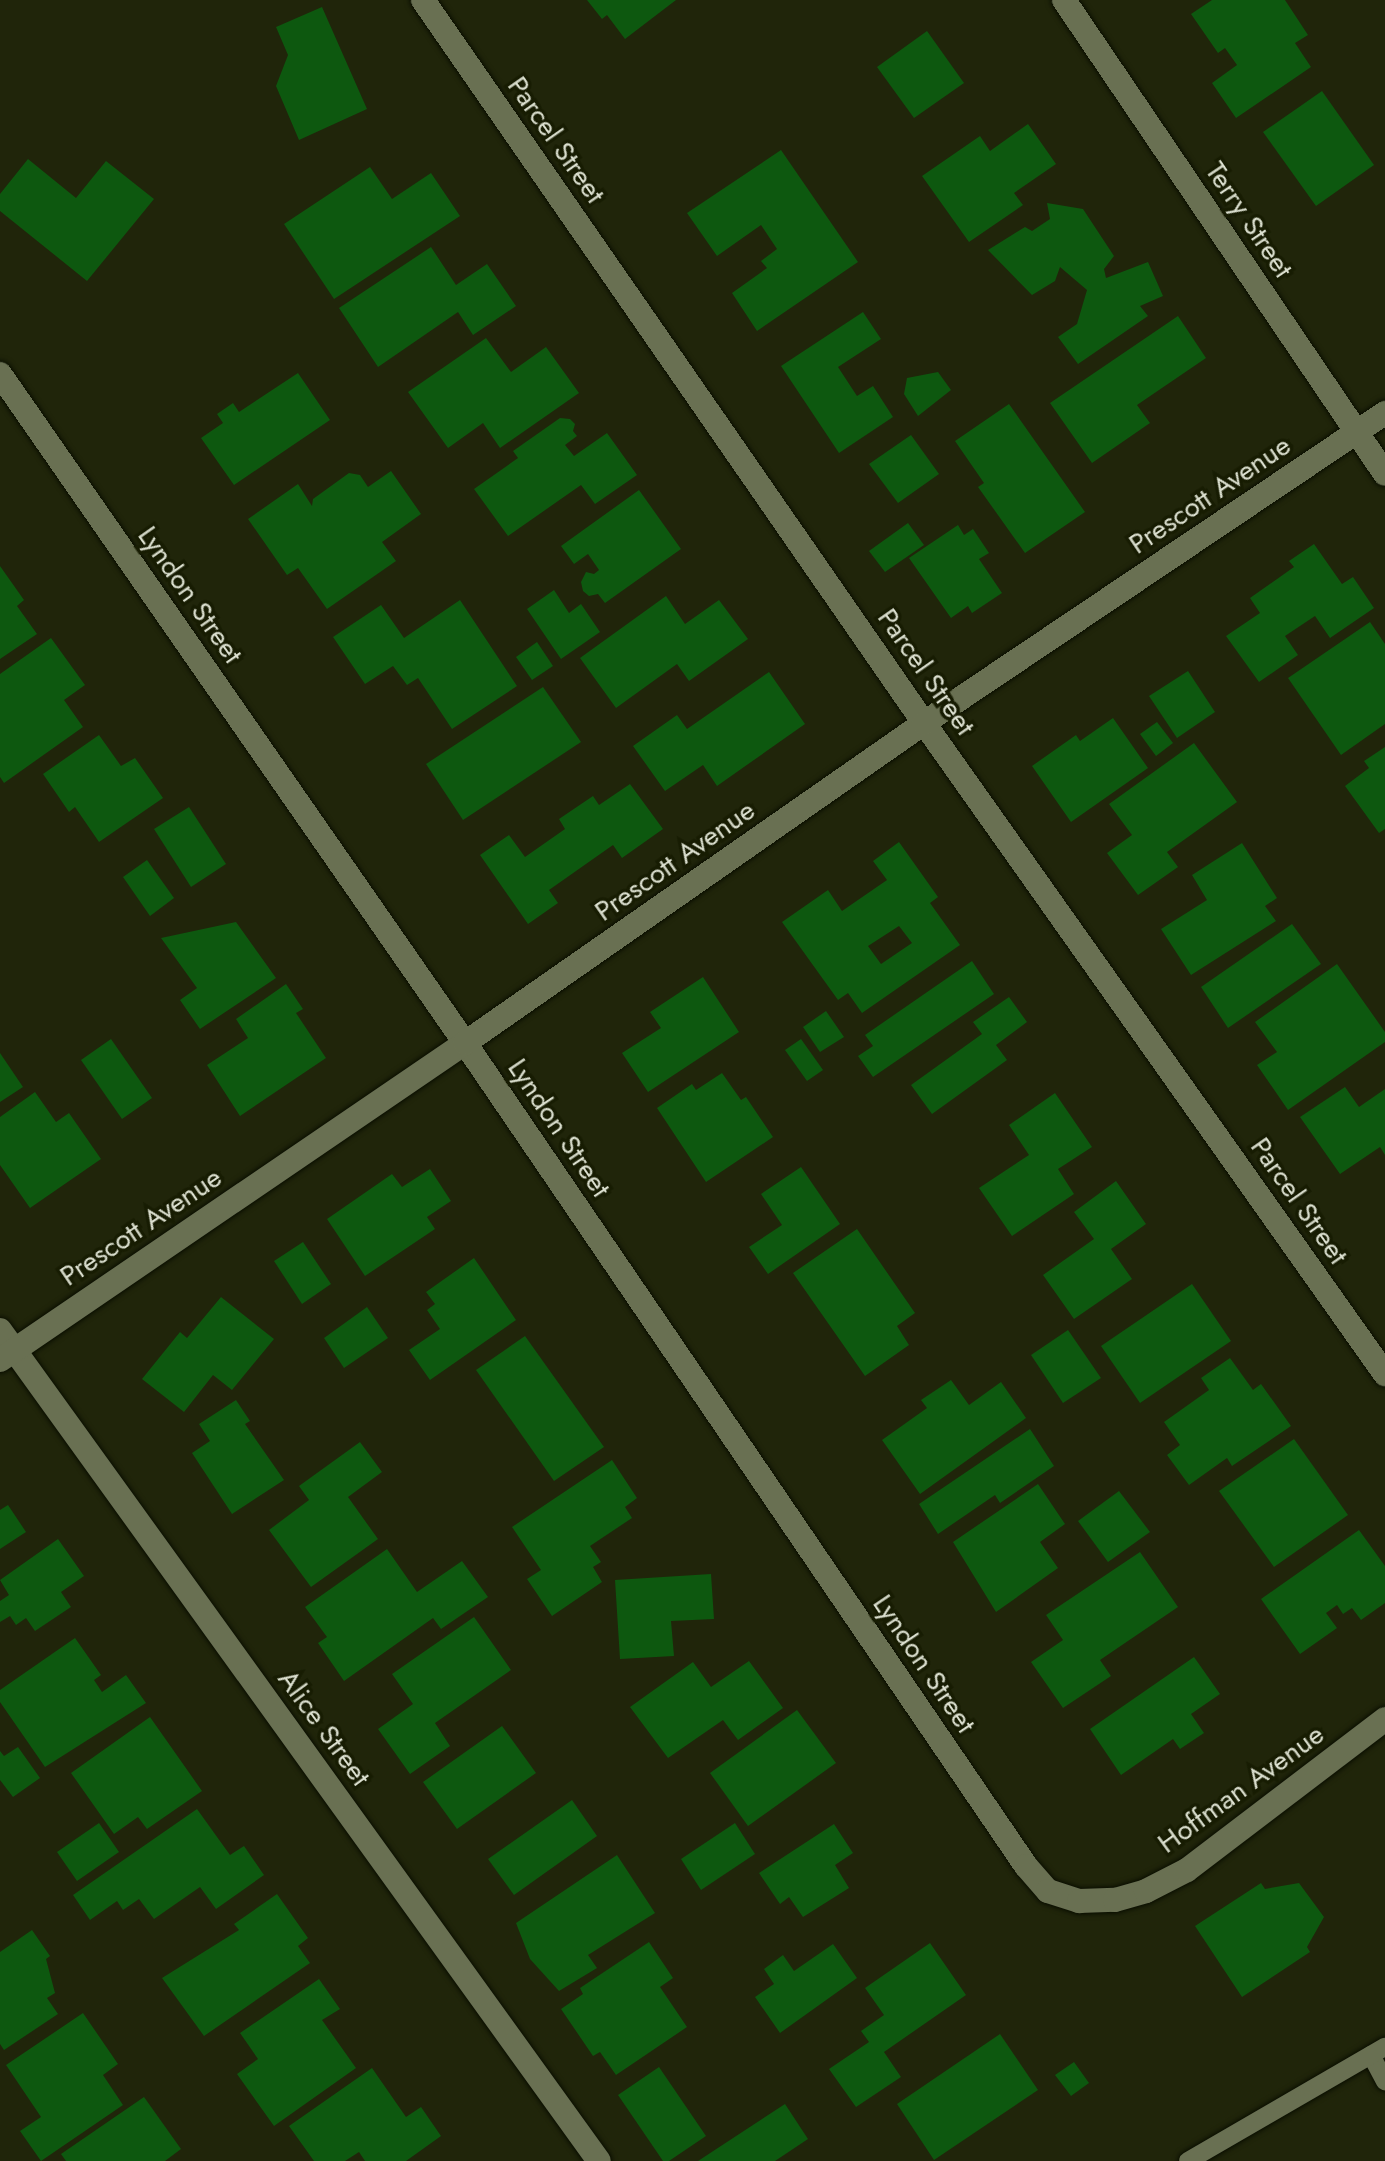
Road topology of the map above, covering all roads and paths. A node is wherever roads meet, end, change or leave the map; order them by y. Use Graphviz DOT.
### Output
graph roads {
  1 [pos="423,0"];
  2 [pos="1064,0"];
  3 [pos="0,374"];
  4 [pos="1385,413"];
  5 [pos="1356,432"];
  6 [pos="1385,474"];
  7 [pos="924,723"];
  8 [pos="465,1043"];
  9 [pos="5,1347"];
  10 [pos="1385,1374"];
  11 [pos="1385,1719"];
  12 [pos="1079,1901"];
  13 [pos="1378,2051"];
  14 [pos="1385,2081"];
  15 [pos="599,2161"];
  16 [pos="1188,2161"];
  1 -- 7 [label="street, Parcel Street"];
  2 -- 5 [label="street, Terry Street"];
  3 -- 8 [label="street, Lyndon Street"];
  4 -- 5 [label="street, Prescott Avenue"];
  5 -- 6 [label="street, Terry Street"];
  5 -- 7 [label="street, Prescott Avenue"];
  7 -- 8 [label="street, Prescott Avenue"];
  7 -- 10 [label="street, Parcel Street"];
  8 -- 9 [label="street, Prescott Avenue"];
  8 -- 12 [label="street, Lyndon Street"];
  9 -- 15 [label="street, Alice Street"];
  11 -- 12 [label="street, Hoffman Avenue"];
  13 -- 14 [label="lane"];
  13 -- 16 [label="lane"];
}
